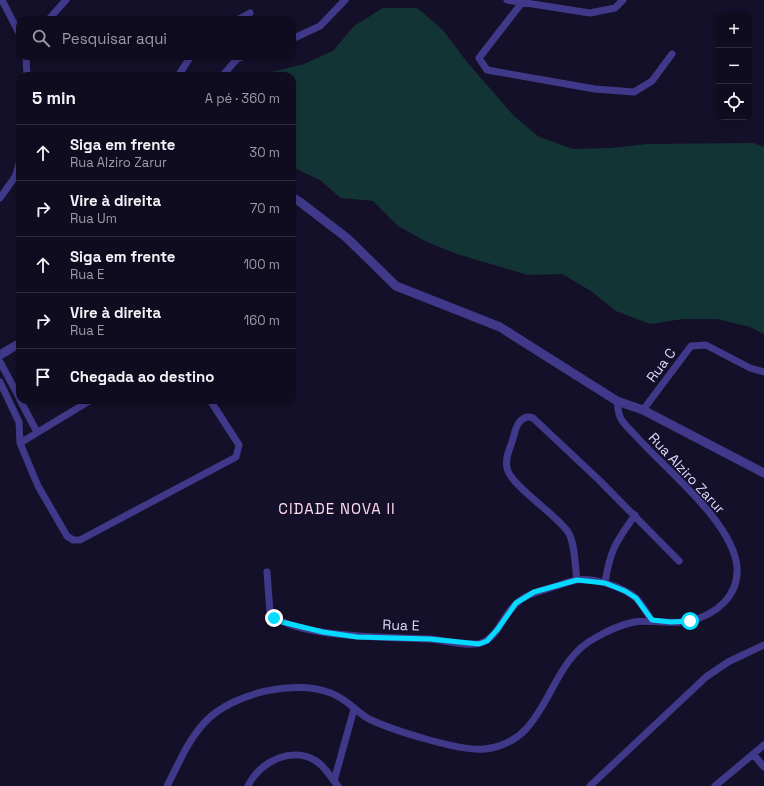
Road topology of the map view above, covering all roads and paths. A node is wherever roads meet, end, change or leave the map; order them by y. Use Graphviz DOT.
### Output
graph roads {
  1 [pos="2,0"];
  2 [pos="66,0"];
  3 [pos="345,0"];
  4 [pos="507,0"];
  5 [pos="623,0"];
  6 [pos="523,1"];
  7 [pos="250,13"];
  8 [pos="52,16"];
  9 [pos="244,16"];
  10 [pos="16,27"];
  11 [pos="296,36"];
  12 [pos="672,54"];
  13 [pos="26,60"];
  14 [pos="188,60"];
  15 [pos="235,60"];
  16 [pos="27,72"];
  17 [pos="181,72"];
  18 [pos="225,72"];
  19 [pos="16,172"];
  20 [pos="0,198"];
  21 [pos="296,200"];
  22 [pos="16,345"];
  23 [pos="0,355"];
  24 [pos="0,362"];
  25 [pos="764,372"];
  26 [pos="0,382"];
  27 [pos="16,392"];
  28 [pos="617,401"];
  29 [pos="22,404"];
  30 [pos="84,404"];
  31 [pos="213,404"];
  32 [pos="643,410"];
  33 [pos="37,432"];
  34 [pos="20,443"];
  35 [pos="764,473"];
  36 [pos="635,515"];
  37 [pos="679,561"];
  38 [pos="267,572"];
  39 [pos="577,580"];
  40 [pos="605,583"];
  41 [pos="652,620"];
  42 [pos="764,645"];
  43 [pos="354,709"];
  44 [pos="764,746"];
  45 [pos="753,754"];
  46 [pos="764,767"];
  47 [pos="336,783"];
  48 [pos="167,786"];
  49 [pos="248,786"];
  50 [pos="590,786"];
  51 [pos="715,786"];
  1 -- 10 [label="street"];
  2 -- 8 [label="street"];
  3 -- 11 [label="street"];
  4 -- 6 [label="street"];
  5 -- 6 [label="street"];
  6 -- 12 [label="street"];
  7 -- 9 [label="street"];
  13 -- 16 [label="street"];
  14 -- 17 [label="street"];
  15 -- 18 [label="street"];
  19 -- 20 [label="street"];
  21 -- 28 [label="street"];
  22 -- 23 [label="street"];
  24 -- 27 [label="street"];
  25 -- 32 [label="street, Rua C"];
  26 -- 34 [label="street"];
  28 -- 32 [label="street"];
  28 -- 41 [label="street, Rua Alziro Zarur"];
  29 -- 33 [label="street"];
  30 -- 33 [label="street"];
  31 -- 34 [label="street"];
  32 -- 35 [label="street"];
  33 -- 34 [label="street"];
  36 -- 37 [label="street"];
  36 -- 39 [label="street"];
  36 -- 40 [label="street"];
  38 -- 39 [label="street, Rua E"];
  39 -- 40 [label="street"];
  40 -- 41 [label="street"];
  41 -- 43 [label="street, Rua Alziro Zarur"];
  42 -- 50 [label="street"];
  43 -- 47 [label="street"];
  43 -- 48 [label="street, Rua Alziro Zarur"];
  44 -- 45 [label="street"];
  45 -- 46 [label="street"];
  45 -- 51 [label="street"];
  47 -- 49 [label="street"];
}
